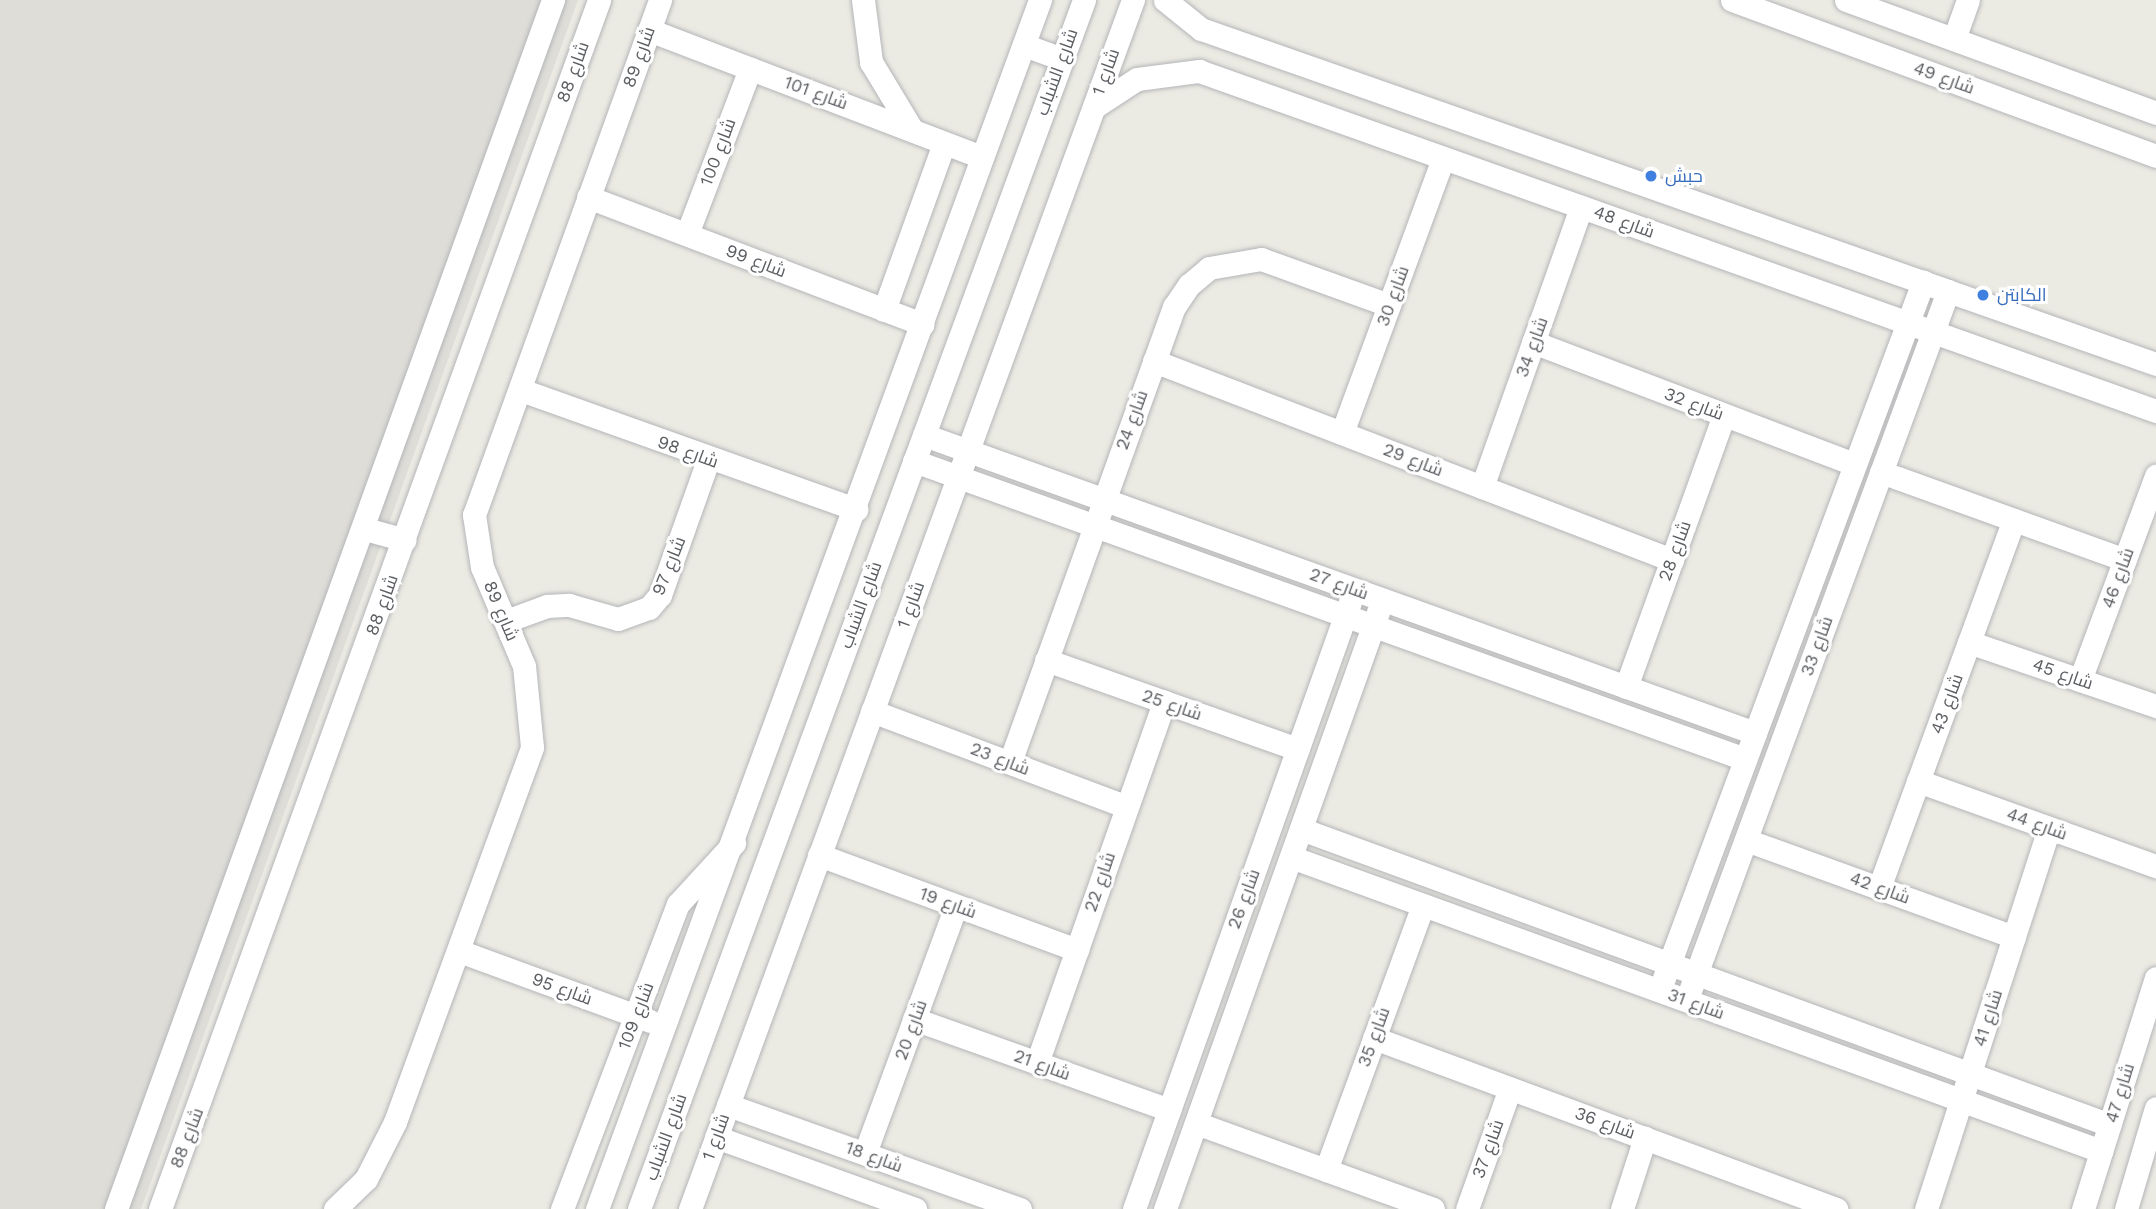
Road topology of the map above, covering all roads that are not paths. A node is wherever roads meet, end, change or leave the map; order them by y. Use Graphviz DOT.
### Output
graph roads {
  1 [pos="553,0"];
  2 [pos="599,0"];
  3 [pos="660,0"];
  4 [pos="863,0"];
  5 [pos="1040,0"];
  6 [pos="1084,0"];
  7 [pos="1133,0"];
  8 [pos="1165,0"];
  9 [pos="1732,0"];
  10 [pos="1846,0"];
  11 [pos="1968,0"];
  12 [pos="649,30"];
  13 [pos="1954,39"];
  14 [pos="1024,45"];
  15 [pos="1062,59"];
  16 [pos="750,69"];
  17 [pos="1094,107"];
  18 [pos="2156,113"];
  19 [pos="911,128"];
  20 [pos="944,143"];
  21 [pos="2156,156"];
  22 [pos="982,157"];
  23 [pos="1443,158"];
  24 [pos="588,197"];
  25 [pos="1581,207"];
  26 [pos="687,234"];
  27 [pos="1923,282"];
  28 [pos="1948,291"];
  29 [pos="1389,305"];
  30 [pos="884,310"];
  31 [pos="923,324"];
  32 [pos="1908,324"];
  33 [pos="1933,332"];
  34 [pos="1533,342"];
  35 [pos="1154,361"];
  36 [pos="2156,364"];
  37 [pos="521,390"];
  38 [pos="2156,411"];
  39 [pos="1724,415"];
  40 [pos="1342,433"];
  41 [pos="924,435"];
  42 [pos="968,450"];
  43 [pos="708,460"];
  44 [pos="914,461"];
  45 [pos="1855,464"];
  46 [pos="1881,472"];
  47 [pos="2156,476"];
  48 [pos="958,477"];
  49 [pos="1482,487"];
  50 [pos="1104,499"];
  51 [pos="856,509"];
  52 [pos="2014,520"];
  53 [pos="1095,526"];
  54 [pos="365,529"];
  55 [pos="405,540"];
  56 [pos="1672,560"];
  57 [pos="2125,560"];
  58 [pos="1355,590"];
  59 [pos="1382,600"];
  60 [pos="1345,615"];
  61 [pos="506,621"];
  62 [pos="1373,625"];
  63 [pos="1969,642"];
  64 [pos="1046,660"];
  65 [pos="2080,680"];
  66 [pos="1626,687"];
  67 [pos="1164,702"];
  68 [pos="2156,706"];
  69 [pos="873,711"];
  70 [pos="1755,733"];
  71 [pos="1298,749"];
  72 [pos="1745,759"];
  73 [pos="1010,762"];
  74 [pos="1918,781"];
  75 [pos="1127,807"];
  76 [pos="2049,828"];
  77 [pos="1301,829"];
  78 [pos="1746,840"];
  79 [pos="736,841"];
  80 [pos="819,855"];
  81 [pos="1291,857"];
  82 [pos="2156,866"];
  83 [pos="1879,888"];
  84 [pos="1423,905"];
  85 [pos="956,906"];
  86 [pos="2014,937"];
  87 [pos="1077,950"];
  88 [pos="459,951"];
  89 [pos="1669,964"];
  90 [pos="689,968"];
  91 [pos="1696,974"];
  92 [pos="724,978"];
  93 [pos="2156,978"];
  94 [pos="1659,990"];
  95 [pos="1687,1001"];
  96 [pos="636,1016"];
  97 [pos="914,1019"];
  98 [pos="2149,1022"];
  99 [pos="666,1027"];
  100 [pos="1374,1038"];
  101 [pos="1037,1063"];
  102 [pos="1970,1074"];
  103 [pos="1510,1088"];
  104 [pos="1961,1101"];
  105 [pos="728,1105"];
  106 [pos="2156,1108"];
  107 [pos="1169,1110"];
  108 [pos="1196,1123"];
  109 [pos="2110,1125"];
  110 [pos="716,1137"];
  111 [pos="1645,1138"];
  112 [pos="2101,1151"];
  113 [pos="865,1153"];
  114 [pos="1326,1170"];
  115 [pos="1784,1200"];
  116 [pos="116,1209"];
  117 [pos="160,1209"];
  118 [pos="335,1209"];
  119 [pos="562,1209"];
  120 [pos="597,1209"];
  121 [pos="639,1209"];
  122 [pos="690,1209"];
  123 [pos="915,1209"];
  124 [pos="1020,1209"];
  125 [pos="1134,1209"];
  126 [pos="1165,1209"];
  127 [pos="1433,1209"];
  128 [pos="1467,1209"];
  129 [pos="1622,1209"];
  130 [pos="1836,1209"];
  131 [pos="1926,1209"];
  132 [pos="2083,1209"];
  133 [pos="2126,1209"];
  1 -- 54 [label="street"];
  2 -- 55 [label="street, شارع 88"];
  3 -- 12 [label="street, شارع 89"];
  4 -- 19 [label="street"];
  5 -- 14 [label="street, شارع الشباب"];
  6 -- 15 [label="street, شارع الشباب"];
  7 -- 17 [label="street, شارع 1"];
  8 -- 27 [label="street"];
  9 -- 21 [label="street, شارع 49"];
  10 -- 13 [label="street"];
  11 -- 13 [label="street"];
  12 -- 16 [label="street, شارع 101"];
  12 -- 24 [label="street, شارع 89"];
  13 -- 18 [label="street"];
  14 -- 15 [label="street"];
  14 -- 22 [label="street, شارع الشباب"];
  15 -- 41 [label="street, شارع الشباب"];
  16 -- 19 [label="street, شارع 101"];
  16 -- 26 [label="street, شارع 100"];
  17 -- 23 [label="street, شارع 48"];
  17 -- 42 [label="street, شارع 1"];
  19 -- 20 [label="street, شارع 101"];
  20 -- 22 [label="street, شارع 101"];
  20 -- 30 [label="street"];
  22 -- 31 [label="street, شارع الشباب"];
  23 -- 25 [label="street, شارع 48"];
  23 -- 29 [label="street, شارع 30"];
  24 -- 26 [label="street, شارع 99"];
  24 -- 37 [label="street, شارع 89"];
  25 -- 32 [label="street, شارع 48"];
  25 -- 34 [label="street, شارع 34"];
  26 -- 30 [label="street, شارع 99"];
  27 -- 28 [label="street"];
  27 -- 32 [label="street, شارع 33"];
  28 -- 33 [label="street, شارع 33"];
  28 -- 36 [label="street"];
  29 -- 35 [label="street, شارع 24"];
  29 -- 40 [label="street, شارع 30"];
  30 -- 31 [label="street, شارع 99"];
  31 -- 51 [label="street, شارع الشباب"];
  32 -- 33 [label="street, شارع 48"];
  32 -- 45 [label="street, شارع 33"];
  33 -- 38 [label="street, شارع 48"];
  33 -- 46 [label="street, شارع 33"];
  34 -- 39 [label="street, شارع 32"];
  34 -- 49 [label="street, شارع 34"];
  35 -- 40 [label="street, شارع 29"];
  35 -- 50 [label="street, شارع 24"];
  37 -- 43 [label="street, شارع 98"];
  37 -- 61 [label="street, شارع 89"];
  39 -- 45 [label="street, شارع 32"];
  39 -- 56 [label="street, شارع 28"];
  40 -- 49 [label="street, شارع 29"];
  41 -- 42 [label="street, شارع 27"];
  41 -- 44 [label="street, شارع الشباب"];
  42 -- 48 [label="street, شارع 1"];
  42 -- 50 [label="street, شارع 27"];
  43 -- 51 [label="street, شارع 98"];
  43 -- 61 [label="street, شارع 97"];
  44 -- 48 [label="street, شارع 27"];
  44 -- 92 [label="street, شارع الشباب"];
  45 -- 70 [label="street, شارع 33"];
  46 -- 52 [label="street"];
  46 -- 78 [label="street, شارع 33"];
  47 -- 57 [label="street, شارع 46"];
  48 -- 53 [label="street, شارع 27"];
  48 -- 69 [label="street, شارع 1"];
  49 -- 56 [label="street, شارع 29"];
  50 -- 53 [label="street, شارع 24"];
  50 -- 58 [label="street, شارع 27"];
  51 -- 79 [label="street, شارع الشباب"];
  52 -- 57 [label="street"];
  52 -- 63 [label="street, شارع 43"];
  53 -- 60 [label="street, شارع 27"];
  53 -- 64 [label="street, شارع 24"];
  54 -- 55 [label="street"];
  54 -- 116 [label="street"];
  55 -- 117 [label="street, شارع 88"];
  56 -- 66 [label="street, شارع 28"];
  57 -- 65 [label="street, شارع 46"];
  58 -- 59 [label="street, شارع 27"];
  58 -- 60 [label="street, شارع 26"];
  59 -- 62 [label="street, شارع 26"];
  59 -- 66 [label="street, شارع 27"];
  60 -- 62 [label="street, شارع 27"];
  60 -- 71 [label="street, شارع 26"];
  61 -- 88 [label="street, شارع 89"];
  62 -- 72 [label="street, شارع 27"];
  62 -- 77 [label="street, شارع 26"];
  63 -- 65 [label="street, شارع 45"];
  63 -- 74 [label="street, شارع 43"];
  64 -- 67 [label="street, شارع 25"];
  64 -- 73 [label="street, شارع 24"];
  65 -- 68 [label="street, شارع 45"];
  66 -- 70 [label="street, شارع 27"];
  67 -- 71 [label="street, شارع 25"];
  67 -- 75 [label="street, شارع 22"];
  69 -- 73 [label="street, شارع 23"];
  69 -- 80 [label="street, شارع 1"];
  70 -- 72 [label="street, شارع 33"];
  71 -- 107 [label="street, شارع 26"];
  72 -- 89 [label="street, شارع 33"];
  73 -- 75 [label="street, شارع 23"];
  74 -- 76 [label="street, شارع 44"];
  74 -- 83 [label="street, شارع 43"];
  75 -- 87 [label="street, شارع 22"];
  76 -- 82 [label="street, شارع 44"];
  76 -- 86 [label="street, شارع 41"];
  77 -- 81 [label="street, شارع 26"];
  77 -- 89 [label="street, شارع 31"];
  78 -- 83 [label="street, شارع 42"];
  78 -- 91 [label="street, شارع 33"];
  79 -- 90 [label="street, شارع الشباب"];
  79 -- 96 [label="street, شارع 109"];
  80 -- 85 [label="street, شارع 19"];
  80 -- 105 [label="street, شارع 1"];
  81 -- 84 [label="street, شارع 31"];
  81 -- 108 [label="street, شارع 26"];
  83 -- 86 [label="street, شارع 42"];
  84 -- 94 [label="street, شارع 31"];
  84 -- 100 [label="street, شارع 35"];
  85 -- 87 [label="street, شارع 19"];
  85 -- 97 [label="street, شارع 20"];
  86 -- 102 [label="street, شارع 41"];
  87 -- 101 [label="street, شارع 22"];
  88 -- 96 [label="street, شارع 95"];
  88 -- 118 [label="street, شارع 89"];
  89 -- 91 [label="street, شارع 31"];
  89 -- 94 [label="street, شارع 33"];
  90 -- 92 [label="street"];
  90 -- 99 [label="street, شارع الشباب"];
  91 -- 95 [label="street, شارع 33"];
  91 -- 102 [label="street, شارع 31"];
  92 -- 121 [label="street, شارع الشباب"];
  93 -- 98 [label="street, شارع 47"];
  94 -- 95 [label="street, شارع 31"];
  95 -- 104 [label="street, شارع 31"];
  96 -- 99 [label="street, شارع 95"];
  96 -- 119 [label="street, شارع 109"];
  97 -- 101 [label="street, شارع 21"];
  97 -- 113 [label="street, شارع 20"];
  98 -- 109 [label="street, شارع 47"];
  99 -- 120 [label="street, شارع الشباب"];
  100 -- 103 [label="street, شارع 36"];
  100 -- 114 [label="street, شارع 35"];
  101 -- 107 [label="street, شارع 21"];
  102 -- 104 [label="street, شارع 41"];
  102 -- 109 [label="street, شارع 31"];
  103 -- 111 [label="street, شارع 36"];
  103 -- 128 [label="street, شارع 37"];
  104 -- 112 [label="street, شارع 31"];
  104 -- 131 [label="street, شارع 41"];
  105 -- 110 [label="street, شارع 1"];
  105 -- 113 [label="street, شارع 18"];
  106 -- 133 [label="street"];
  107 -- 125 [label="street, شارع 26"];
  108 -- 114 [label="street"];
  108 -- 126 [label="street, شارع 26"];
  109 -- 112 [label="street, شارع 47"];
  110 -- 122 [label="street, شارع 1"];
  110 -- 123 [label="street, شارع 18"];
  111 -- 115 [label="street, شارع 36"];
  111 -- 129 [label="street"];
  112 -- 132 [label="street, شارع 47"];
  113 -- 124 [label="street, شارع 18"];
  114 -- 127 [label="street"];
  115 -- 130 [label="street, شارع 36"];
}
